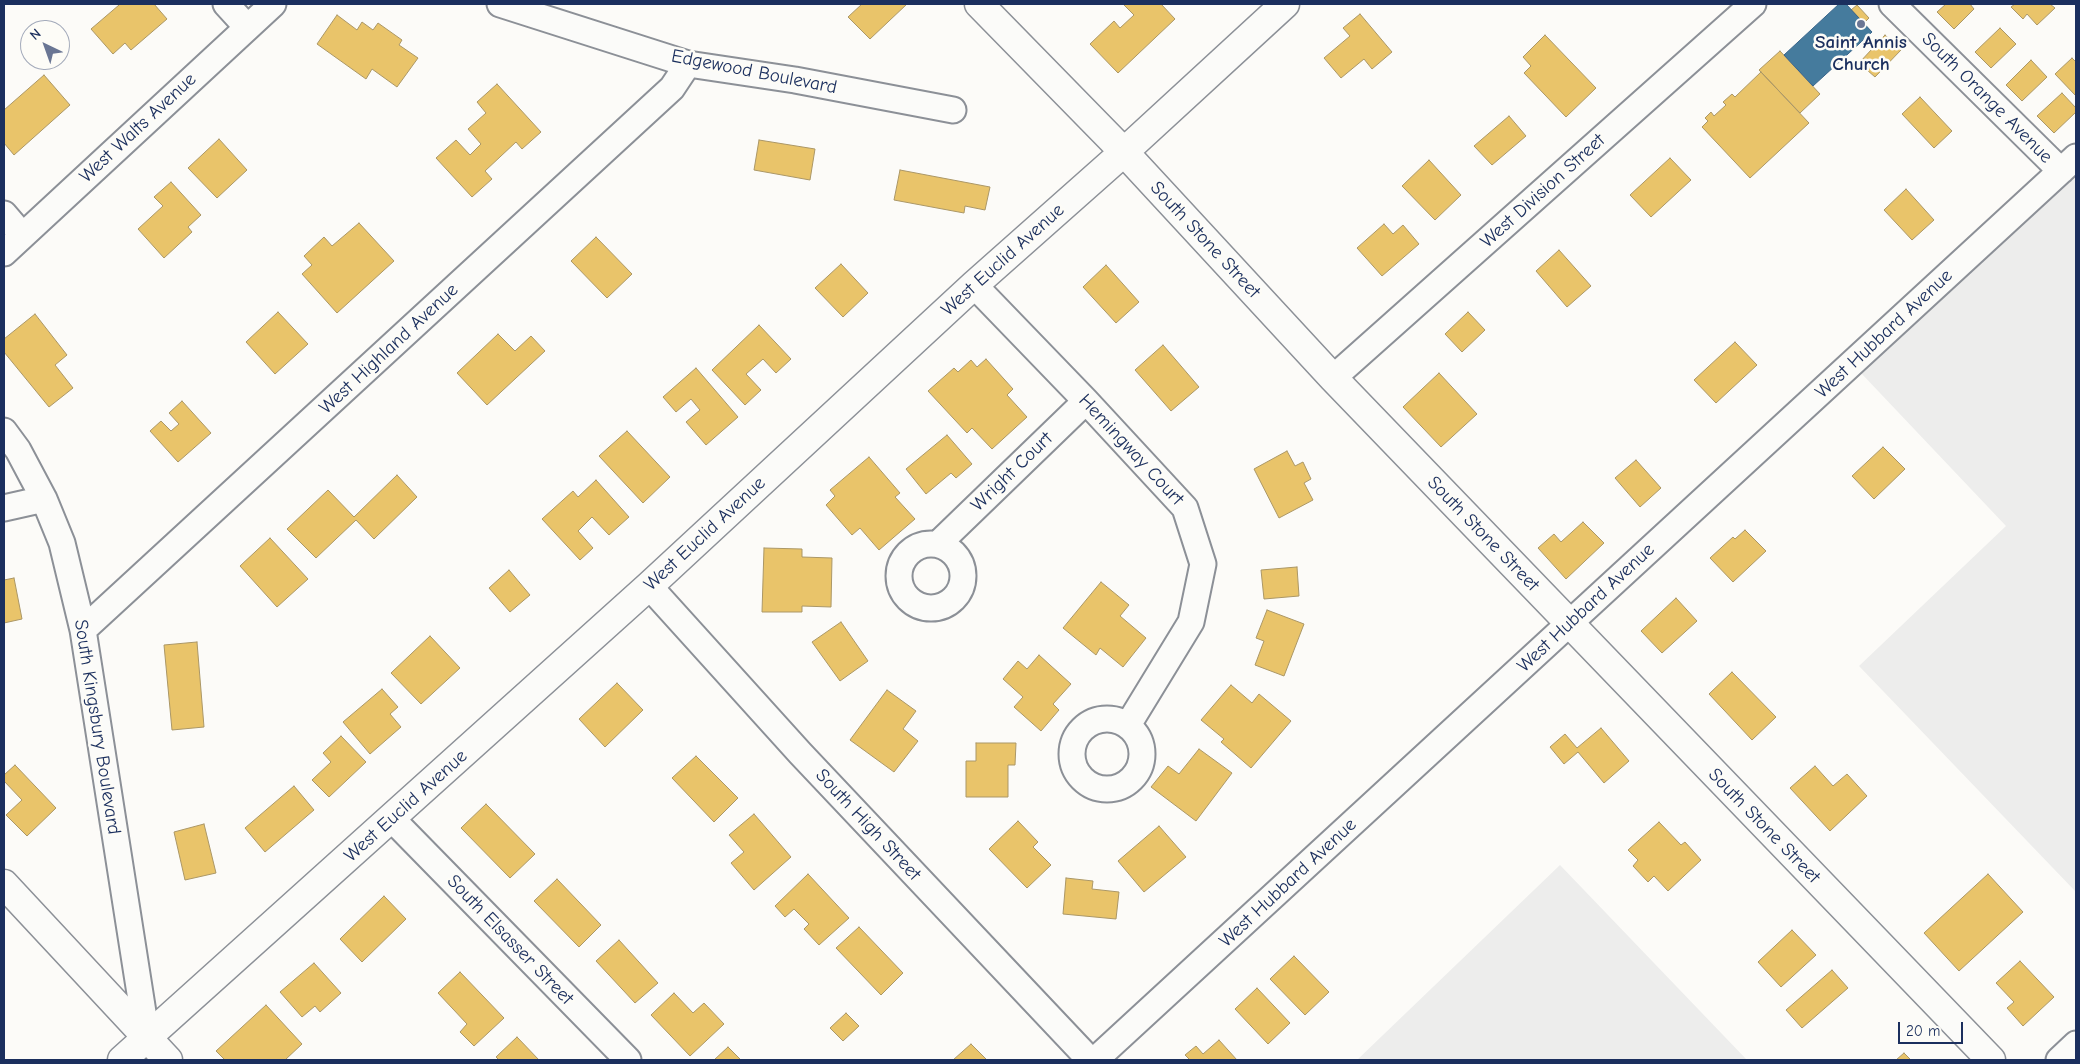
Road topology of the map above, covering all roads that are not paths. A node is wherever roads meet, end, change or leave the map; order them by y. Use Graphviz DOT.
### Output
graph roads {
  1 [pos="226,4"];
  2 [pos="273,4"];
  3 [pos="500,4"];
  4 [pos="979,4"];
  5 [pos="1286,4"];
  6 [pos="1753,4"];
  7 [pos="1892,4"];
  8 [pos="572,14"];
  9 [pos="247,28"];
  10 [pos="688,64"];
  11 [pos="953,110"];
  12 [pos="1124,152"];
  13 [pos="2068,164"];
  14 [pos="4,214"];
  15 [pos="22,235"];
  16 [pos="4,253"];
  17 [pos="974,285"];
  18 [pos="1332,378"];
  19 [pos="1086,401"];
  20 [pos="4,431"];
  21 [pos="44,499"];
  22 [pos="4,508"];
  23 [pos="938,544"];
  24 [pos="649,586"];
  25 [pos="1569,624"];
  26 [pos="83,630"];
  27 [pos="1128,725"];
  28 [pos="392,819"];
  29 [pos="4,884"];
  30 [pos="147,1038"];
  31 [pos="2076,1044"];
  32 [pos="122,1060"];
  33 [pos="168,1060"];
  34 [pos="628,1060"];
  35 [pos="1090,1060"];
  36 [pos="1096,1060"];
  37 [pos="1991,1060"];
  38 [pos="2059,1060"];
  1 -- 9 [label="street"];
  2 -- 9 [label="street, West Walts Avenue"];
  3 -- 8 [label="street, Edgewood Boulevard"];
  4 -- 12 [label="street, South Stone Street"];
  5 -- 12 [label="street, West Euclid Avenue"];
  6 -- 18 [label="street, West Division Street"];
  7 -- 13 [label="street, South Orange Avenue"];
  8 -- 10 [label="street, Edgewood Boulevard"];
  9 -- 15 [label="street, West Walts Avenue"];
  10 -- 11 [label="street, Edgewood Boulevard"];
  10 -- 26 [label="street, West Highland Avenue"];
  12 -- 17 [label="street, West Euclid Avenue"];
  12 -- 18 [label="street, South Stone Street"];
  13 -- 25 [label="street, West Hubbard Avenue"];
  14 -- 15 [label="street"];
  15 -- 16 [label="street, West Walts Avenue"];
  17 -- 19 [label="street, Hemingway Court"];
  17 -- 24 [label="street, West Euclid Avenue"];
  18 -- 25 [label="street, South Stone Street"];
  19 -- 23 [label="street, Wright Court"];
  19 -- 27 [label="street, Hemingway Court"];
  20 -- 21 [label="street, South Kingsbury Boulevard"];
  21 -- 22 [label="street"];
  21 -- 26 [label="street, South Kingsbury Boulevard"];
  24 -- 28 [label="street, West Euclid Avenue"];
  24 -- 35 [label="street, South High Street"];
  25 -- 36 [label="street, West Hubbard Avenue"];
  25 -- 37 [label="street, South Stone Street"];
  26 -- 30 [label="street, South Kingsbury Boulevard"];
  28 -- 30 [label="street, West Euclid Avenue"];
  28 -- 34 [label="street, South Elsasser Street"];
  29 -- 30 [label="street"];
  30 -- 32 [label="street, West Euclid Avenue"];
  30 -- 33 [label="street"];
  31 -- 38 [label="street"];
}
